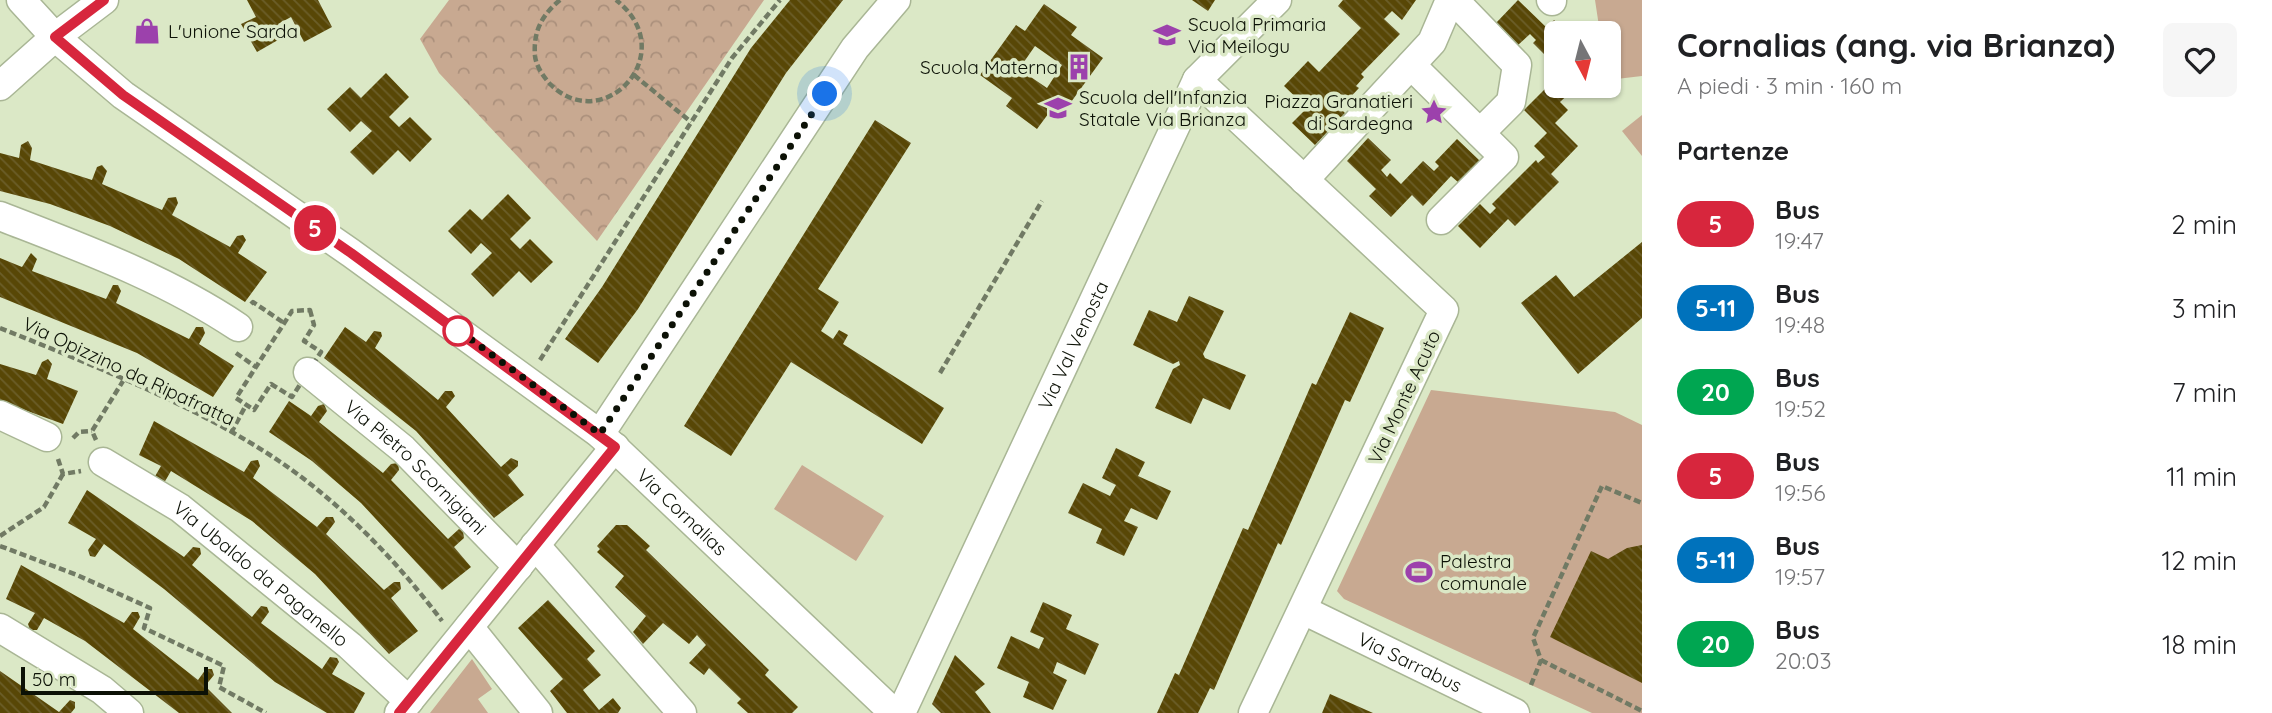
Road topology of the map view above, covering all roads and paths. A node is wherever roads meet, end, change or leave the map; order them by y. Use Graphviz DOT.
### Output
graph roads {
  1 [pos="21,0"];
  2 [pos="104,0"];
  3 [pos="561,0"];
  4 [pos="616,0"];
  5 [pos="628,0"];
  6 [pos="780,0"];
  7 [pos="896,0"];
  8 [pos="1276,0"];
  9 [pos="1452,0"];
  10 [pos="622,5"];
  11 [pos="55,37"];
  12 [pos="1411,65"];
  13 [pos="634,75"];
  14 [pos="1197,80"];
  15 [pos="0,86"];
  16 [pos="691,122"];
  17 [pos="1480,133"];
  18 [pos="1304,180"];
  19 [pos="1042,201"];
  20 [pos="0,216"];
  21 [pos="1441,220"];
  22 [pos="238,327"];
  23 [pos="0,328"];
  24 [pos="304,341"];
  25 [pos="535,368"];
  26 [pos="308,372"];
  27 [pos="940,373"];
  28 [pos="0,415"];
  29 [pos="230,433"];
  30 [pos="47,437"];
  31 [pos="608,441"];
  32 [pos="103,463"];
  33 [pos="63,474"];
  34 [pos="1642,503"];
  35 [pos="0,537"];
  36 [pos="0,546"];
  37 [pos="526,556"];
  38 [pos="1303,610"];
  39 [pos="0,628"];
  40 [pos="463,634"];
  41 [pos="1541,660"];
  42 [pos="1531,685"];
  43 [pos="404,707"];
  44 [pos="1642,711"];
  45 [pos="129,713"];
  46 [pos="266,713"];
  47 [pos="538,713"];
  48 [pos="682,713"];
  49 [pos="894,713"];
  50 [pos="901,713"];
  51 [pos="1252,713"];
  52 [pos="1515,713"];
  1 -- 11 [label="street, Via Cornalias"];
  2 -- 11 [label="street"];
  3 -- 13 [label="path"];
  4 -- 10 [label="path"];
  5 -- 10 [label="path"];
  6 -- 16 [label="path"];
  7 -- 31 [label="street"];
  8 -- 14 [label="street, Via Val Venosta"];
  9 -- 12 [label="street"];
  9 -- 17 [label="street"];
  10 -- 13 [label="path"];
  11 -- 15 [label="street"];
  11 -- 31 [label="street, Via Cornalias"];
  12 -- 17 [label="street"];
  12 -- 18 [label="street"];
  13 -- 16 [label="path"];
  14 -- 18 [label="street, Via Monte Acuto"];
  14 -- 50 [label="street, Via Val Venosta"];
  16 -- 25 [label="path"];
  17 -- 21 [label="street"];
  18 -- 38 [label="street, Via Monte Acuto"];
  19 -- 27 [label="path"];
  20 -- 22 [label="street"];
  23 -- 29 [label="path, Via Opizzino da Ripafratta"];
  24 -- 29 [label="path"];
  26 -- 37 [label="street, Via Pietro Scornigiani"];
  28 -- 30 [label="street"];
  29 -- 40 [label="path, Via Opizzino da Ripafratta"];
  31 -- 37 [label="street"];
  31 -- 49 [label="street, Via Cornalias"];
  32 -- 43 [label="street, Via Ubaldo da Paganello"];
  33 -- 35 [label="path"];
  34 -- 41 [label="path"];
  36 -- 46 [label="path"];
  37 -- 40 [label="street"];
  37 -- 48 [label="street, Via Pietro Scornigiani"];
  38 -- 51 [label="street, Via Monte Acuto"];
  38 -- 52 [label="street, Via Sarrabus"];
  39 -- 45 [label="street"];
  40 -- 43 [label="street"];
  40 -- 47 [label="street"];
  41 -- 42 [label="path"];
  41 -- 44 [label="path"];
}
